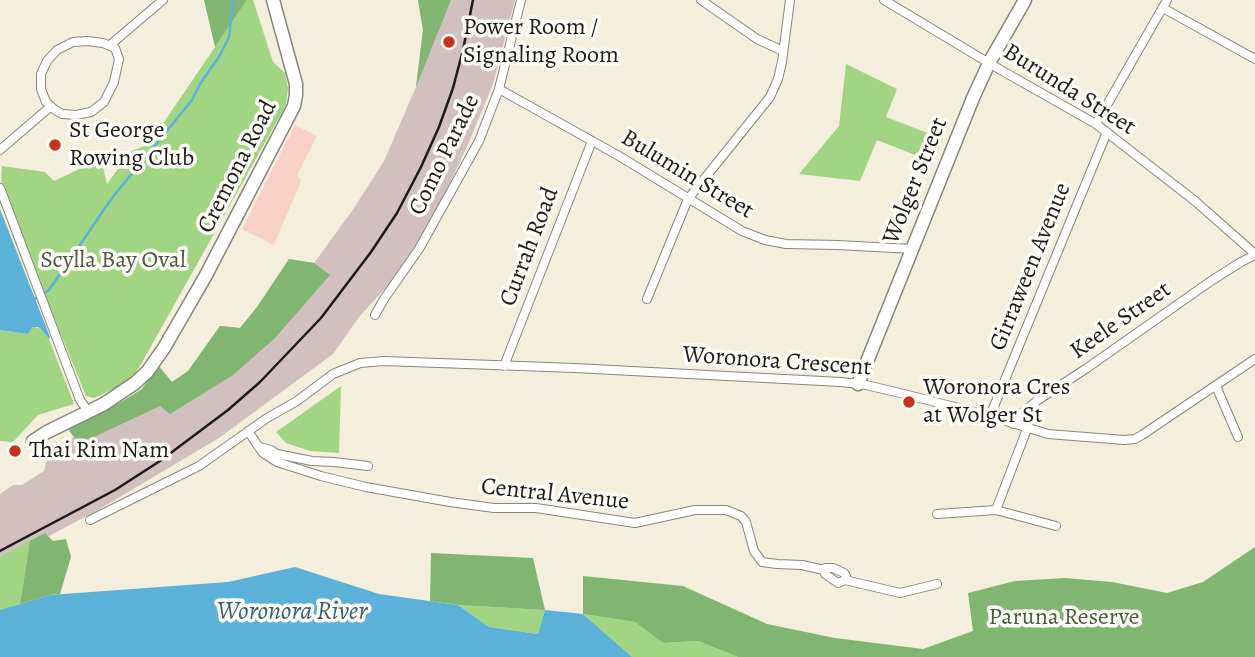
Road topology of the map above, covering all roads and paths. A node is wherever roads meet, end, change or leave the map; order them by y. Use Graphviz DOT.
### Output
graph roads {
  1 [pos="163,0"];
  2 [pos="273,0"];
  3 [pos="521,0"];
  4 [pos="701,0"];
  5 [pos="790,0"];
  6 [pos="884,0"];
  7 [pos="1025,0"];
  8 [pos="1165,4"];
  9 [pos="110,45"];
  10 [pos="783,51"];
  11 [pos="1255,59"];
  12 [pos="989,63"];
  13 [pos="499,89"];
  14 [pos="50,107"];
  15 [pos="1096,124"];
  16 [pos="1107,132"];
  17 [pos="592,141"];
  18 [pos="0,150"];
  19 [pos="0,188"];
  20 [pos="688,199"];
  21 [pos="912,249"];
  22 [pos="1255,254"];
  23 [pos="647,299"];
  24 [pos="375,315"];
  25 [pos="1255,359"];
  26 [pos="504,366"];
  27 [pos="858,384"];
  28 [pos="1216,386"];
  29 [pos="88,411"];
  30 [pos="990,416"];
  31 [pos="1013,424"];
  32 [pos="1027,429"];
  33 [pos="248,431"];
  34 [pos="1238,437"];
  35 [pos="33,441"];
  36 [pos="259,447"];
  37 [pos="368,467"];
  38 [pos="996,510"];
  39 [pos="937,514"];
  40 [pos="90,520"];
  41 [pos="1056,526"];
  42 [pos="937,584"];
  1 -- 9 [label="street"];
  2 -- 29 [label="street, Cremona Road"];
  3 -- 13 [label="street, Como Parade"];
  4 -- 10 [label="street"];
  5 -- 10 [label="street"];
  6 -- 12 [label="street, Burunda Street"];
  7 -- 12 [label="street, Wolger Street"];
  8 -- 11 [label="street"];
  8 -- 15 [label="street"];
  9 -- 14 [label="street"];
  9 -- 14 [label="street"];
  10 -- 20 [label="street"];
  12 -- 15 [label="street, Burunda Street"];
  12 -- 21 [label="street, Wolger Street"];
  13 -- 17 [label="street, Bulumin Street"];
  13 -- 24 [label="street, Como Parade"];
  14 -- 18 [label="street"];
  15 -- 16 [label="street, Burunda Street"];
  16 -- 22 [label="street, Burunda Street"];
  16 -- 30 [label="street, Girraween Avenue"];
  17 -- 20 [label="street, Bulumin Street"];
  17 -- 26 [label="street, Currah Road"];
  19 -- 29 [label="street"];
  20 -- 21 [label="street, Bulumin Street"];
  20 -- 23 [label="street"];
  21 -- 27 [label="street, Wolger Street"];
  22 -- 31 [label="street, Keele Street"];
  25 -- 28 [label="street, Woronora Crescent"];
  26 -- 27 [label="street, Woronora Crescent"];
  26 -- 33 [label="street, Woronora Crescent"];
  27 -- 30 [label="street, Woronora Crescent"];
  28 -- 32 [label="street, Woronora Crescent"];
  28 -- 34 [label="street"];
  29 -- 35 [label="street, Cremona Road"];
  30 -- 31 [label="street, Woronora Crescent"];
  31 -- 32 [label="street, Woronora Crescent"];
  32 -- 38 [label="street"];
  33 -- 36 [label="street, Central Avenue"];
  33 -- 40 [label="street"];
  36 -- 37 [label="street"];
  36 -- 42 [label="street, Central Avenue"];
  38 -- 39 [label="street"];
  38 -- 41 [label="street"];
}
